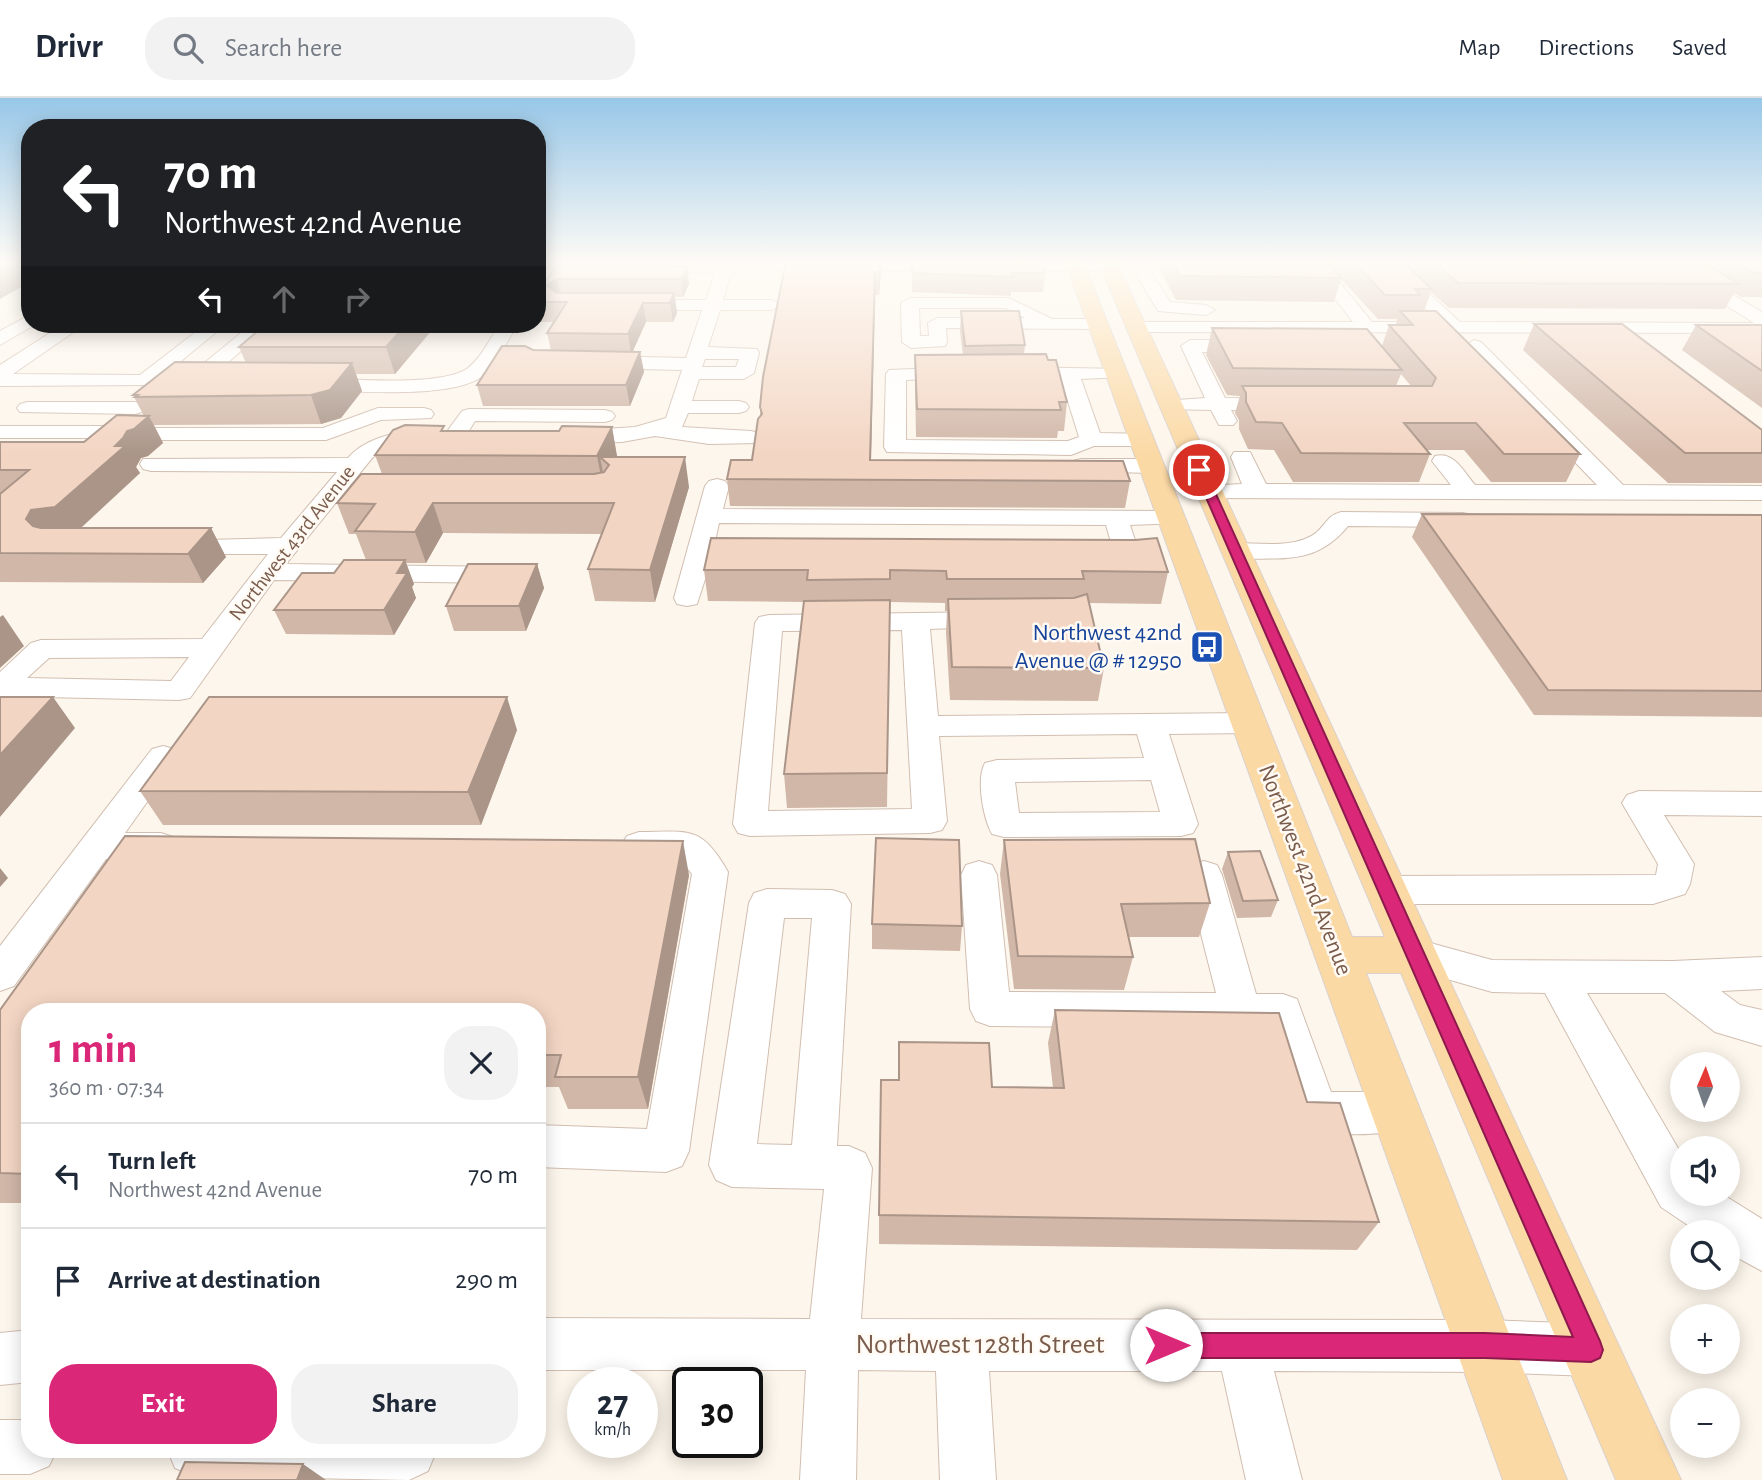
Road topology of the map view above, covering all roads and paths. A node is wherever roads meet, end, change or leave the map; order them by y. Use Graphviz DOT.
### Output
graph roads {
  1 [pos="20,325"];
  2 [pos="651,325"];
  3 [pos="708,325"];
  4 [pos="748,325"];
  5 [pos="911,325"];
  6 [pos="937,325"];
  7 [pos="1043,325"];
  8 [pos="1085,325"];
  9 [pos="1282,325"];
  10 [pos="1357,325"];
  11 [pos="1452,325"];
  12 [pos="1582,325"];
  13 [pos="1582,325"];
  14 [pos="1619,325"];
  15 [pos="1099,326"];
  16 [pos="1136,327"];
  17 [pos="1251,328"];
  18 [pos="1284,328"];
  19 [pos="1359,328"];
  20 [pos="62,333"];
  21 [pos="207,333"];
  22 [pos="252,333"];
  23 [pos="502,333"];
  24 [pos="1461,334"];
  25 [pos="2,336"];
  26 [pos="1378,345"];
  27 [pos="1263,346"];
  28 [pos="1558,346"];
  29 [pos="1640,347"];
  30 [pos="698,353"];
  31 [pos="1047,360"];
  32 [pos="579,362"];
  33 [pos="1069,373"];
  34 [pos="1116,373"];
  35 [pos="0,374"];
  36 [pos="0,380"];
  37 [pos="67,381"];
  38 [pos="235,384"];
  39 [pos="298,384"];
  40 [pos="743,386"];
  41 [pos="442,389"];
  42 [pos="1217,404"];
  43 [pos="24,405"];
  44 [pos="1171,405"];
  45 [pos="1309,405"];
  46 [pos="739,407"];
  47 [pos="135,408"];
  48 [pos="424,414"];
  49 [pos="548,416"];
  50 [pos="1294,421"];
  51 [pos="657,430"];
  52 [pos="0,431"];
  53 [pos="107,432"];
  54 [pos="140,434"];
  55 [pos="409,437"];
  56 [pos="454,437"];
  57 [pos="537,437"];
  58 [pos="609,437"];
  59 [pos="751,438"];
  60 [pos="1091,440"];
  61 [pos="1147,452"];
  62 [pos="1242,457"];
  63 [pos="1443,461"];
  64 [pos="151,464"];
  65 [pos="352,465"];
  66 [pos="892,466"];
  67 [pos="717,486"];
  68 [pos="1209,491"];
  69 [pos="1257,491"];
  70 [pos="1468,491"];
  71 [pos="1616,492"];
  72 [pos="1762,493"];
  73 [pos="330,494"];
  74 [pos="357,494"];
  75 [pos="709,516"];
  76 [pos="1116,518"];
  77 [pos="1171,518"];
  78 [pos="1490,520"];
  79 [pos="153,546"];
  80 [pos="288,546"];
  81 [pos="1236,551"];
  82 [pos="698,559"];
  83 [pos="781,559"];
  84 [pos="1087,561"];
  85 [pos="503,575"];
  86 [pos="259,581"];
  87 [pos="445,592"];
  88 [pos="687,598"];
  89 [pos="1013,620"];
  90 [pos="915,621"];
  91 [pos="210,648"];
  92 [pos="1312,721"];
  93 [pos="1250,723"];
  94 [pos="1150,724"];
  95 [pos="923,726"];
  96 [pos="163,757"];
  97 [pos="1164,769"];
  98 [pos="1762,804"];
  99 [pos="606,845"];
  100 [pos="96,846"];
  101 [pos="193,846"];
  102 [pos="1204,874"];
  103 [pos="979,875"];
  104 [pos="1386,890"];
  105 [pos="1337,955"];
  106 [pos="1416,955"];
  107 [pos="1762,973"];
  108 [pos="0,975"];
  109 [pos="1557,976"];
  110 [pos="1673,977"];
  111 [pos="1241,1010"];
  112 [pos="1762,1028"];
  113 [pos="1396,1112"];
  114 [pos="546,1146"];
  115 [pos="813,1167"];
  116 [pos="1762,1247"];
  117 [pos="546,1344"];
  118 [pos="833,1345"];
  119 [pos="961,1345"];
  120 [pos="1242,1346"];
  121 [pos="1485,1346"];
  122 [pos="1591,1350"];
  123 [pos="21,1357"];
  124 [pos="0,1359"];
  125 [pos="0,1447"];
  126 [pos="21,1447"];
  127 [pos="828,1480"];
  128 [pos="968,1480"];
  129 [pos="1273,1480"];
  130 [pos="1535,1480"];
  131 [pos="1649,1480"];
  1 -- 25 [label="street"];
  2 -- 30 [label="street"];
  3 -- 30 [label="street"];
  4 -- 30 [label="street"];
  5 -- 6 [label="street"];
  7 -- 31 [label="street"];
  8 -- 15 [label="street"];
  9 -- 18 [label="street"];
  10 -- 19 [label="street"];
  11 -- 24 [label="street"];
  12 -- 24 [label="street"];
  13 -- 24 [label="street"];
  14 -- 29 [label="street"];
  15 -- 16 [label="main road"];
  15 -- 34 [label="main road, Northwest 42nd Avenue"];
  16 -- 17 [label="street"];
  16 -- 44 [label="main road"];
  17 -- 18 [label="street"];
  17 -- 27 [label="street"];
  18 -- 19 [label="street"];
  19 -- 24 [label="street"];
  19 -- 27 [label="street"];
  20 -- 35 [label="street"];
  21 -- 37 [label="street"];
  22 -- 38 [label="street"];
  23 -- 39 [label="street"];
  24 -- 26 [label="street"];
  24 -- 28 [label="street"];
  24 -- 71 [label="street"];
  27 -- 42 [label="street"];
  30 -- 32 [label="street"];
  30 -- 40 [label="street"];
  30 -- 46 [label="street"];
  30 -- 51 [label="street"];
  33 -- 34 [label="street"];
  33 -- 60 [label="street"];
  33 -- 60 [label="street"];
  34 -- 61 [label="main road, Northwest 42nd Avenue"];
  36 -- 37 [label="street"];
  37 -- 43 [label="street"];
  41 -- 48 [label="street"];
  42 -- 44 [label="street"];
  42 -- 45 [label="street"];
  42 -- 50 [label="street"];
  43 -- 47 [label="street"];
  43 -- 52 [label="street"];
  44 -- 68 [label="main road"];
  48 -- 54 [label="street"];
  48 -- 55 [label="street"];
  49 -- 56 [label="street"];
  49 -- 57 [label="street"];
  49 -- 58 [label="street"];
  51 -- 58 [label="street, Northwest 43rd Avenue"];
  51 -- 59 [label="street"];
  52 -- 53 [label="street"];
  55 -- 56 [label="street, Northwest 43rd Avenue"];
  55 -- 65 [label="street, Northwest 43rd Avenue"];
  56 -- 57 [label="street, Northwest 43rd Avenue"];
  57 -- 58 [label="street, Northwest 43rd Avenue"];
  60 -- 61 [label="street"];
  61 -- 66 [label="street"];
  61 -- 77 [label="main road, Northwest 42nd Avenue"];
  62 -- 69 [label="street"];
  63 -- 70 [label="street"];
  64 -- 65 [label="street"];
  65 -- 73 [label="street, Northwest 43rd Avenue"];
  67 -- 75 [label="street"];
  68 -- 69 [label="street"];
  68 -- 81 [label="main road"];
  69 -- 70 [label="street"];
  70 -- 71 [label="street"];
  71 -- 72 [label="street"];
  73 -- 74 [label="street"];
  73 -- 80 [label="street, Northwest 43rd Avenue"];
  75 -- 76 [label="street"];
  75 -- 82 [label="street"];
  76 -- 77 [label="street"];
  76 -- 84 [label="street"];
  77 -- 93 [label="main road, Northwest 42nd Avenue"];
  78 -- 81 [label="street"];
  79 -- 80 [label="street"];
  80 -- 86 [label="street, Northwest 43rd Avenue"];
  81 -- 92 [label="main road"];
  82 -- 83 [label="street"];
  82 -- 88 [label="street"];
  85 -- 86 [label="street"];
  86 -- 87 [label="street"];
  86 -- 91 [label="street, Northwest 43rd Avenue"];
  89 -- 90 [label="street"];
  90 -- 95 [label="street"];
  90 -- 95 [label="street"];
  91 -- 91 [label="street, Northwest 43rd Avenue"];
  92 -- 93 [label="main road"];
  92 -- 104 [label="main road"];
  93 -- 94 [label="street"];
  93 -- 105 [label="main road, Northwest 42nd Avenue"];
  94 -- 95 [label="street"];
  94 -- 97 [label="street"];
  96 -- 100 [label="street"];
  97 -- 97 [label="street"];
  98 -- 104 [label="street"];
  99 -- 114 [label="street"];
  100 -- 101 [label="street"];
  100 -- 108 [label="street"];
  102 -- 111 [label="street"];
  103 -- 111 [label="street"];
  104 -- 106 [label="main road"];
  105 -- 106 [label="main road"];
  105 -- 113 [label="main road, Northwest 42nd Avenue"];
  106 -- 109 [label="street"];
  106 -- 122 [label="main road"];
  107 -- 110 [label="street"];
  109 -- 110 [label="street"];
  109 -- 116 [label="street"];
  110 -- 112 [label="street"];
  111 -- 113 [label="street"];
  113 -- 121 [label="main road, Northwest 42nd Avenue"];
  115 -- 115 [label="street"];
  115 -- 118 [label="street"];
  117 -- 118 [label="street, Northwest 128th Street"];
  118 -- 119 [label="street, Northwest 128th Street"];
  118 -- 127 [label="street"];
  119 -- 120 [label="street, Northwest 128th Street"];
  119 -- 128 [label="street"];
  120 -- 121 [label="street, Northwest 128th Street"];
  120 -- 129 [label="street"];
  121 -- 122 [label="street, Northwest 128th Street"];
  121 -- 130 [label="main road, Northwest 42nd Avenue"];
  122 -- 131 [label="main road"];
  123 -- 124 [label="street"];
  125 -- 126 [label="street"];
}
